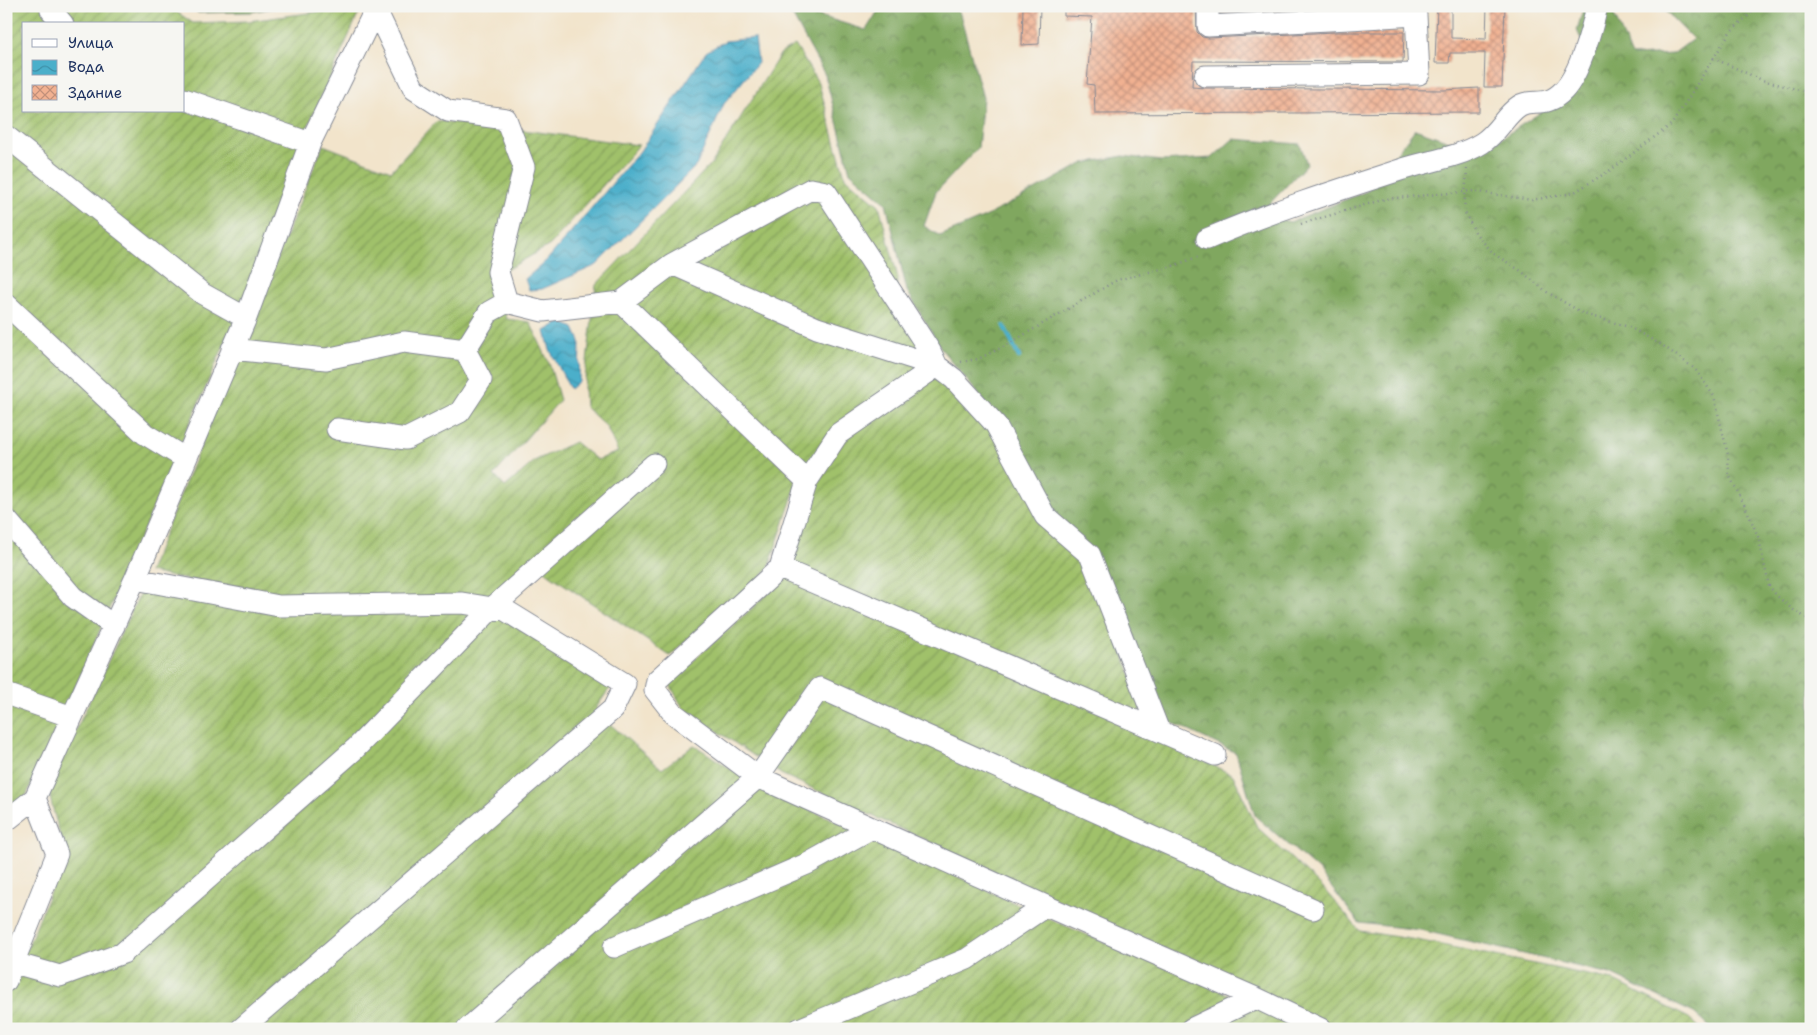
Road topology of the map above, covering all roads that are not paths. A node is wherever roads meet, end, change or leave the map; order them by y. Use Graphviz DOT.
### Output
graph roads {
  1 [pos="1208,6"];
  2 [pos="1597,6"];
  3 [pos="376,8"];
  4 [pos="1349,13"];
  5 [pos="1296,14"];
  6 [pos="1254,15"];
  7 [pos="1205,76"];
  8 [pos="185,99"];
  9 [pos="6,136"];
  10 [pos="310,143"];
  11 [pos="1204,248"];
  12 [pos="672,264"];
  13 [pos="507,302"];
  14 [pos="621,302"];
  15 [pos="6,304"];
  16 [pos="246,318"];
  17 [pos="232,349"];
  18 [pos="465,350"];
  19 [pos="937,366"];
  20 [pos="337,429"];
  21 [pos="186,459"];
  22 [pos="654,464"];
  23 [pos="807,480"];
  24 [pos="6,519"];
  25 [pos="780,568"];
  26 [pos="135,579"];
  27 [pos="492,608"];
  28 [pos="114,626"];
  29 [pos="6,694"];
  30 [pos="72,717"];
  31 [pos="1159,731"];
  32 [pos="1215,755"];
  33 [pos="758,777"];
  34 [pos="34,798"];
  35 [pos="6,821"];
  36 [pos="872,828"];
  37 [pos="1046,906"];
  38 [pos="1313,909"];
  39 [pos="614,947"];
  40 [pos="10,972"];
  41 [pos="1256,998"];
  42 [pos="241,1029"];
  43 [pos="467,1029"];
  44 [pos="799,1029"];
  45 [pos="1192,1029"];
  46 [pos="1321,1029"];
  1 -- 6 [label="street"];
  2 -- 11 [label="street"];
  3 -- 10 [label="street"];
  3 -- 13 [label="street"];
  4 -- 5 [label="street"];
  4 -- 7 [label="street"];
  5 -- 6 [label="street"];
  8 -- 10 [label="street"];
  9 -- 16 [label="street"];
  10 -- 16 [label="street"];
  12 -- 14 [label="street"];
  12 -- 19 [label="street"];
  12 -- 19 [label="street"];
  13 -- 14 [label="street"];
  13 -- 18 [label="street"];
  14 -- 23 [label="street"];
  15 -- 21 [label="street"];
  16 -- 17 [label="street"];
  17 -- 18 [label="street"];
  17 -- 21 [label="street"];
  18 -- 20 [label="street"];
  19 -- 23 [label="street"];
  19 -- 31 [label="street"];
  21 -- 26 [label="street"];
  22 -- 27 [label="street"];
  23 -- 25 [label="street"];
  24 -- 28 [label="street"];
  25 -- 31 [label="street"];
  25 -- 33 [label="street"];
  26 -- 27 [label="street"];
  26 -- 28 [label="street"];
  27 -- 40 [label="street"];
  27 -- 42 [label="street"];
  28 -- 30 [label="street"];
  29 -- 30 [label="street"];
  30 -- 34 [label="street"];
  31 -- 32 [label="street"];
  33 -- 36 [label="street"];
  33 -- 38 [label="street"];
  33 -- 43 [label="street"];
  34 -- 35 [label="street"];
  34 -- 40 [label="street"];
  36 -- 37 [label="street"];
  36 -- 39 [label="street"];
  37 -- 41 [label="street"];
  37 -- 44 [label="street"];
  41 -- 45 [label="street"];
  41 -- 46 [label="street"];
}
